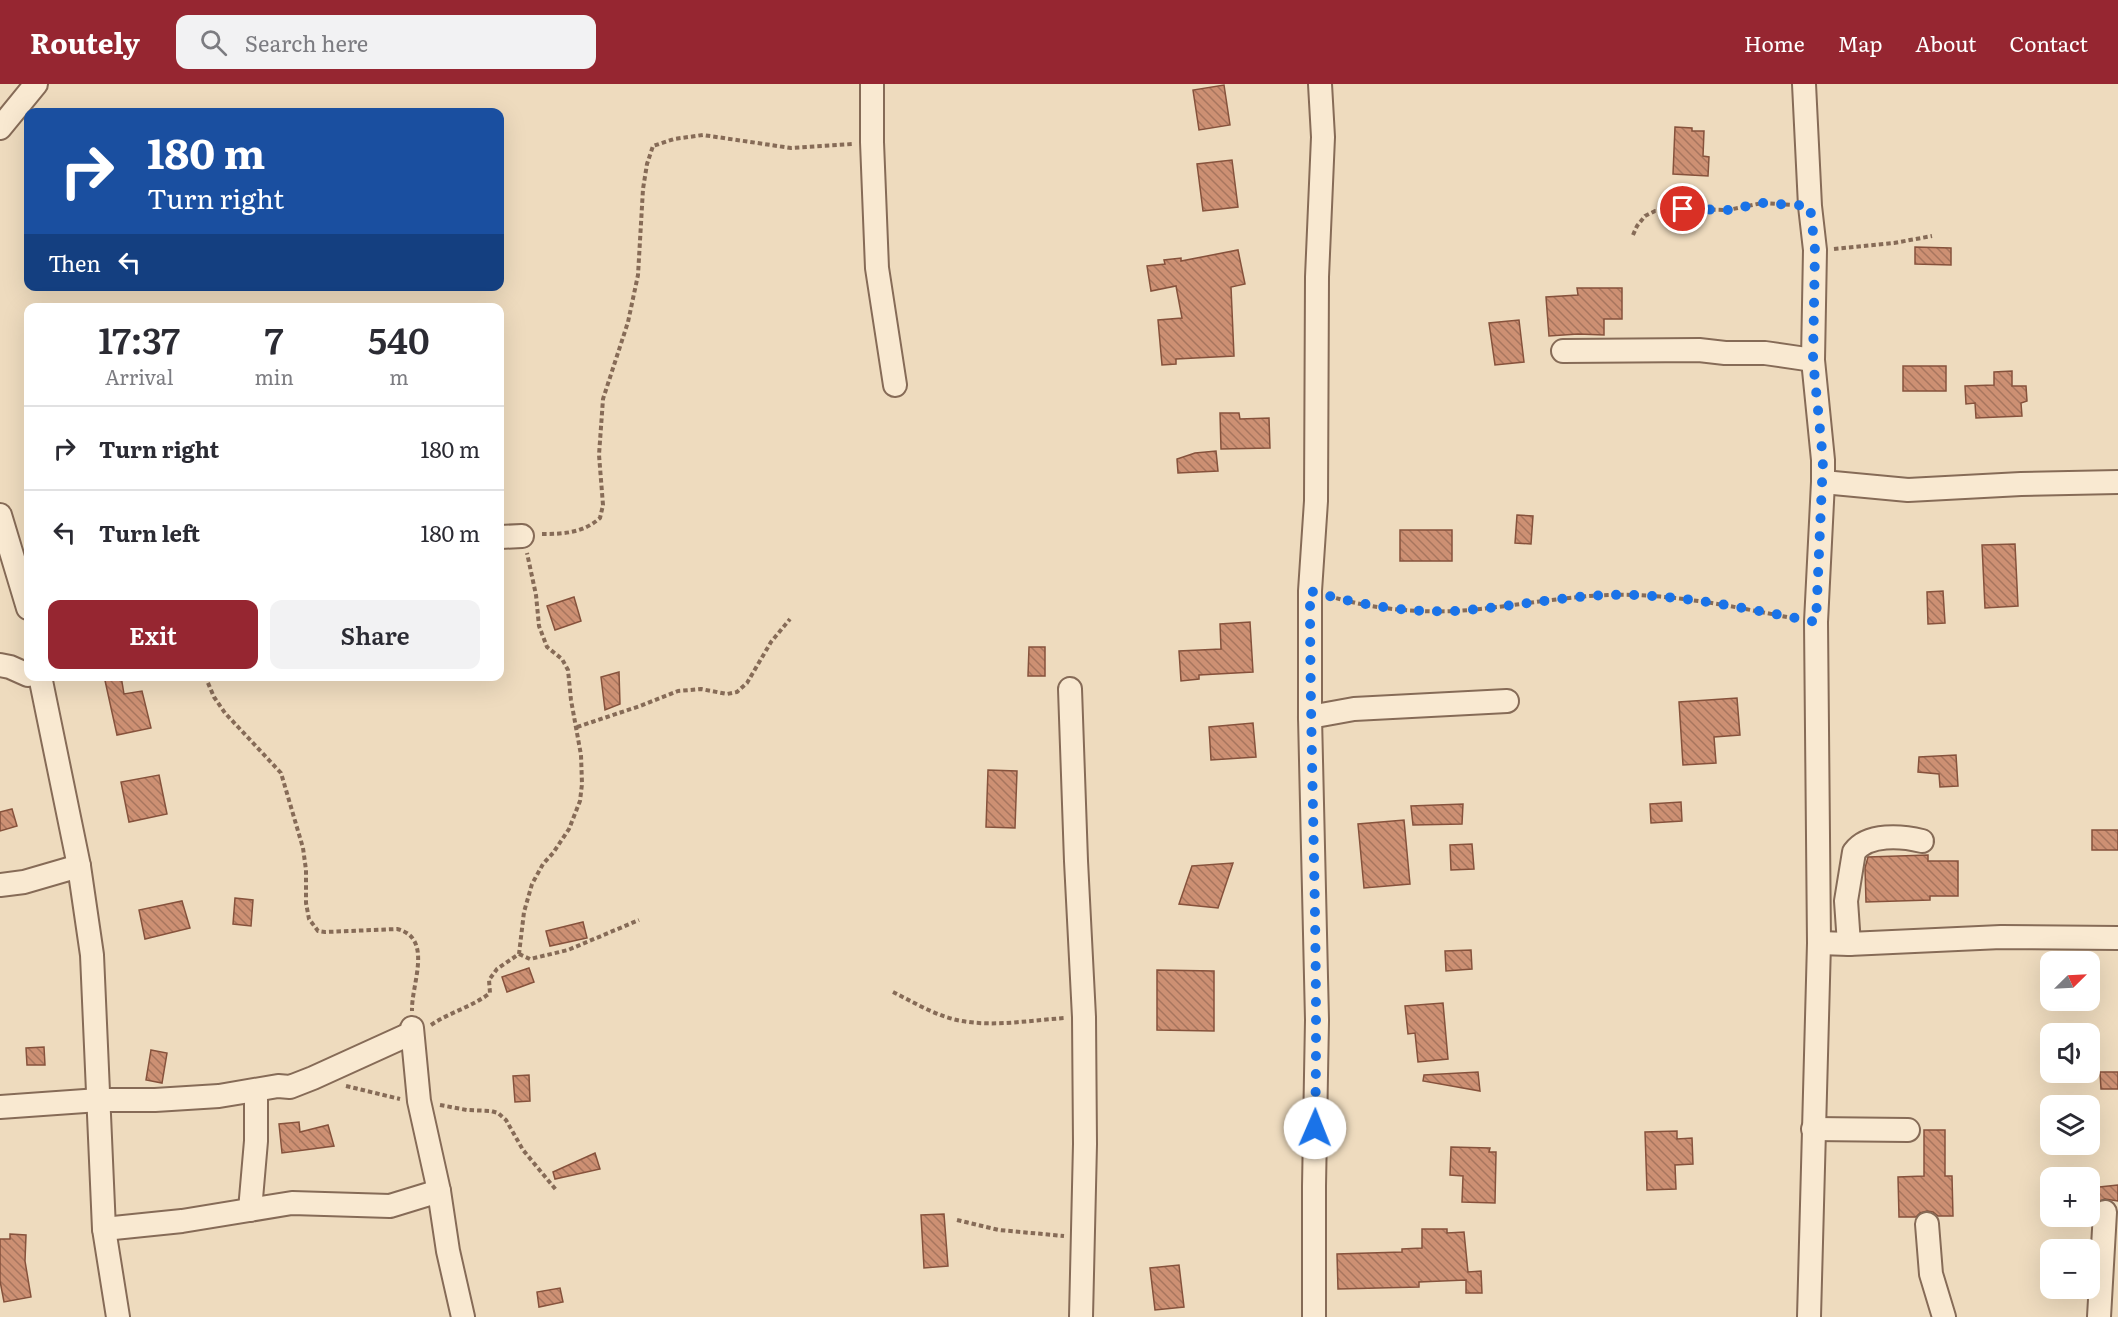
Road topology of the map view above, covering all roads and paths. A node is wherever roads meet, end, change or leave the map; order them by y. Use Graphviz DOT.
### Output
graph roads {
  1 [pos="36,84"];
  2 [pos="872,84"];
  3 [pos="1320,84"];
  4 [pos="1804,84"];
  5 [pos="0,128"];
  6 [pos="872,142"];
  7 [pos="1810,206"];
  8 [pos="1633,235"];
  9 [pos="1932,236"];
  10 [pos="1815,250"];
  11 [pos="1563,351"];
  12 [pos="1813,360"];
  13 [pos="895,385"];
  14 [pos="1823,482"];
  15 [pos="2118,483"];
  16 [pos="0,516"];
  17 [pos="522,536"];
  18 [pos="504,537"];
  19 [pos="1310,591"];
  20 [pos="24,593"];
  21 [pos="790,619"];
  22 [pos="1816,622"];
  23 [pos="0,665"];
  24 [pos="24,673"];
  25 [pos="36,681"];
  26 [pos="207,681"];
  27 [pos="1070,689"];
  28 [pos="1507,701"];
  29 [pos="1310,717"];
  30 [pos="577,727"];
  31 [pos="1922,842"];
  32 [pos="79,867"];
  33 [pos="0,885"];
  34 [pos="639,920"];
  35 [pos="2118,938"];
  36 [pos="1819,943"];
  37 [pos="1849,944"];
  38 [pos="519,954"];
  39 [pos="893,992"];
  40 [pos="1084,1017"];
  41 [pos="412,1032"];
  42 [pos="344,1086"];
  43 [pos="256,1091"];
  44 [pos="99,1100"];
  45 [pos="419,1101"];
  46 [pos="0,1107"];
  47 [pos="1813,1129"];
  48 [pos="1908,1130"];
  49 [pos="439,1191"];
  50 [pos="557,1191"];
  51 [pos="250,1210"];
  52 [pos="2105,1212"];
  53 [pos="957,1220"];
  54 [pos="1927,1224"];
  55 [pos="104,1229"];
  56 [pos="1083,1238"];
  57 [pos="118,1317"];
  58 [pos="463,1317"];
  59 [pos="1081,1317"];
  60 [pos="1314,1317"];
  61 [pos="1809,1317"];
  62 [pos="1944,1317"];
  63 [pos="2099,1317"];
  1 -- 5 [label="street"];
  2 -- 6 [label="street"];
  3 -- 19 [label="street"];
  4 -- 7 [label="street"];
  6 -- 13 [label="street"];
  6 -- 17 [label="path"];
  7 -- 8 [label="path"];
  7 -- 10 [label="street"];
  9 -- 10 [label="path"];
  10 -- 12 [label="street"];
  11 -- 12 [label="street"];
  12 -- 14 [label="street"];
  14 -- 15 [label="street"];
  14 -- 22 [label="street"];
  16 -- 20 [label="street"];
  17 -- 18 [label="street"];
  17 -- 30 [label="path"];
  19 -- 22 [label="path"];
  19 -- 29 [label="street"];
  21 -- 30 [label="path"];
  22 -- 36 [label="street"];
  23 -- 24 [label="street"];
  25 -- 32 [label="street"];
  26 -- 41 [label="path"];
  27 -- 40 [label="street"];
  28 -- 29 [label="street"];
  29 -- 60 [label="street"];
  30 -- 38 [label="path"];
  31 -- 37 [label="street"];
  32 -- 33 [label="street"];
  32 -- 44 [label="street"];
  34 -- 38 [label="path"];
  35 -- 37 [label="street"];
  36 -- 37 [label="street"];
  36 -- 47 [label="street"];
  38 -- 41 [label="path"];
  39 -- 40 [label="path"];
  40 -- 56 [label="street"];
  41 -- 43 [label="street"];
  41 -- 45 [label="street"];
  42 -- 45 [label="path"];
  43 -- 44 [label="street"];
  43 -- 51 [label="street"];
  44 -- 46 [label="street"];
  44 -- 55 [label="street"];
  45 -- 49 [label="street"];
  45 -- 50 [label="path"];
  47 -- 48 [label="street"];
  47 -- 61 [label="street"];
  49 -- 51 [label="street"];
  49 -- 58 [label="street"];
  51 -- 55 [label="street"];
  52 -- 63 [label="street"];
  53 -- 56 [label="path"];
  54 -- 62 [label="street"];
  55 -- 57 [label="street"];
  56 -- 59 [label="street"];
}
